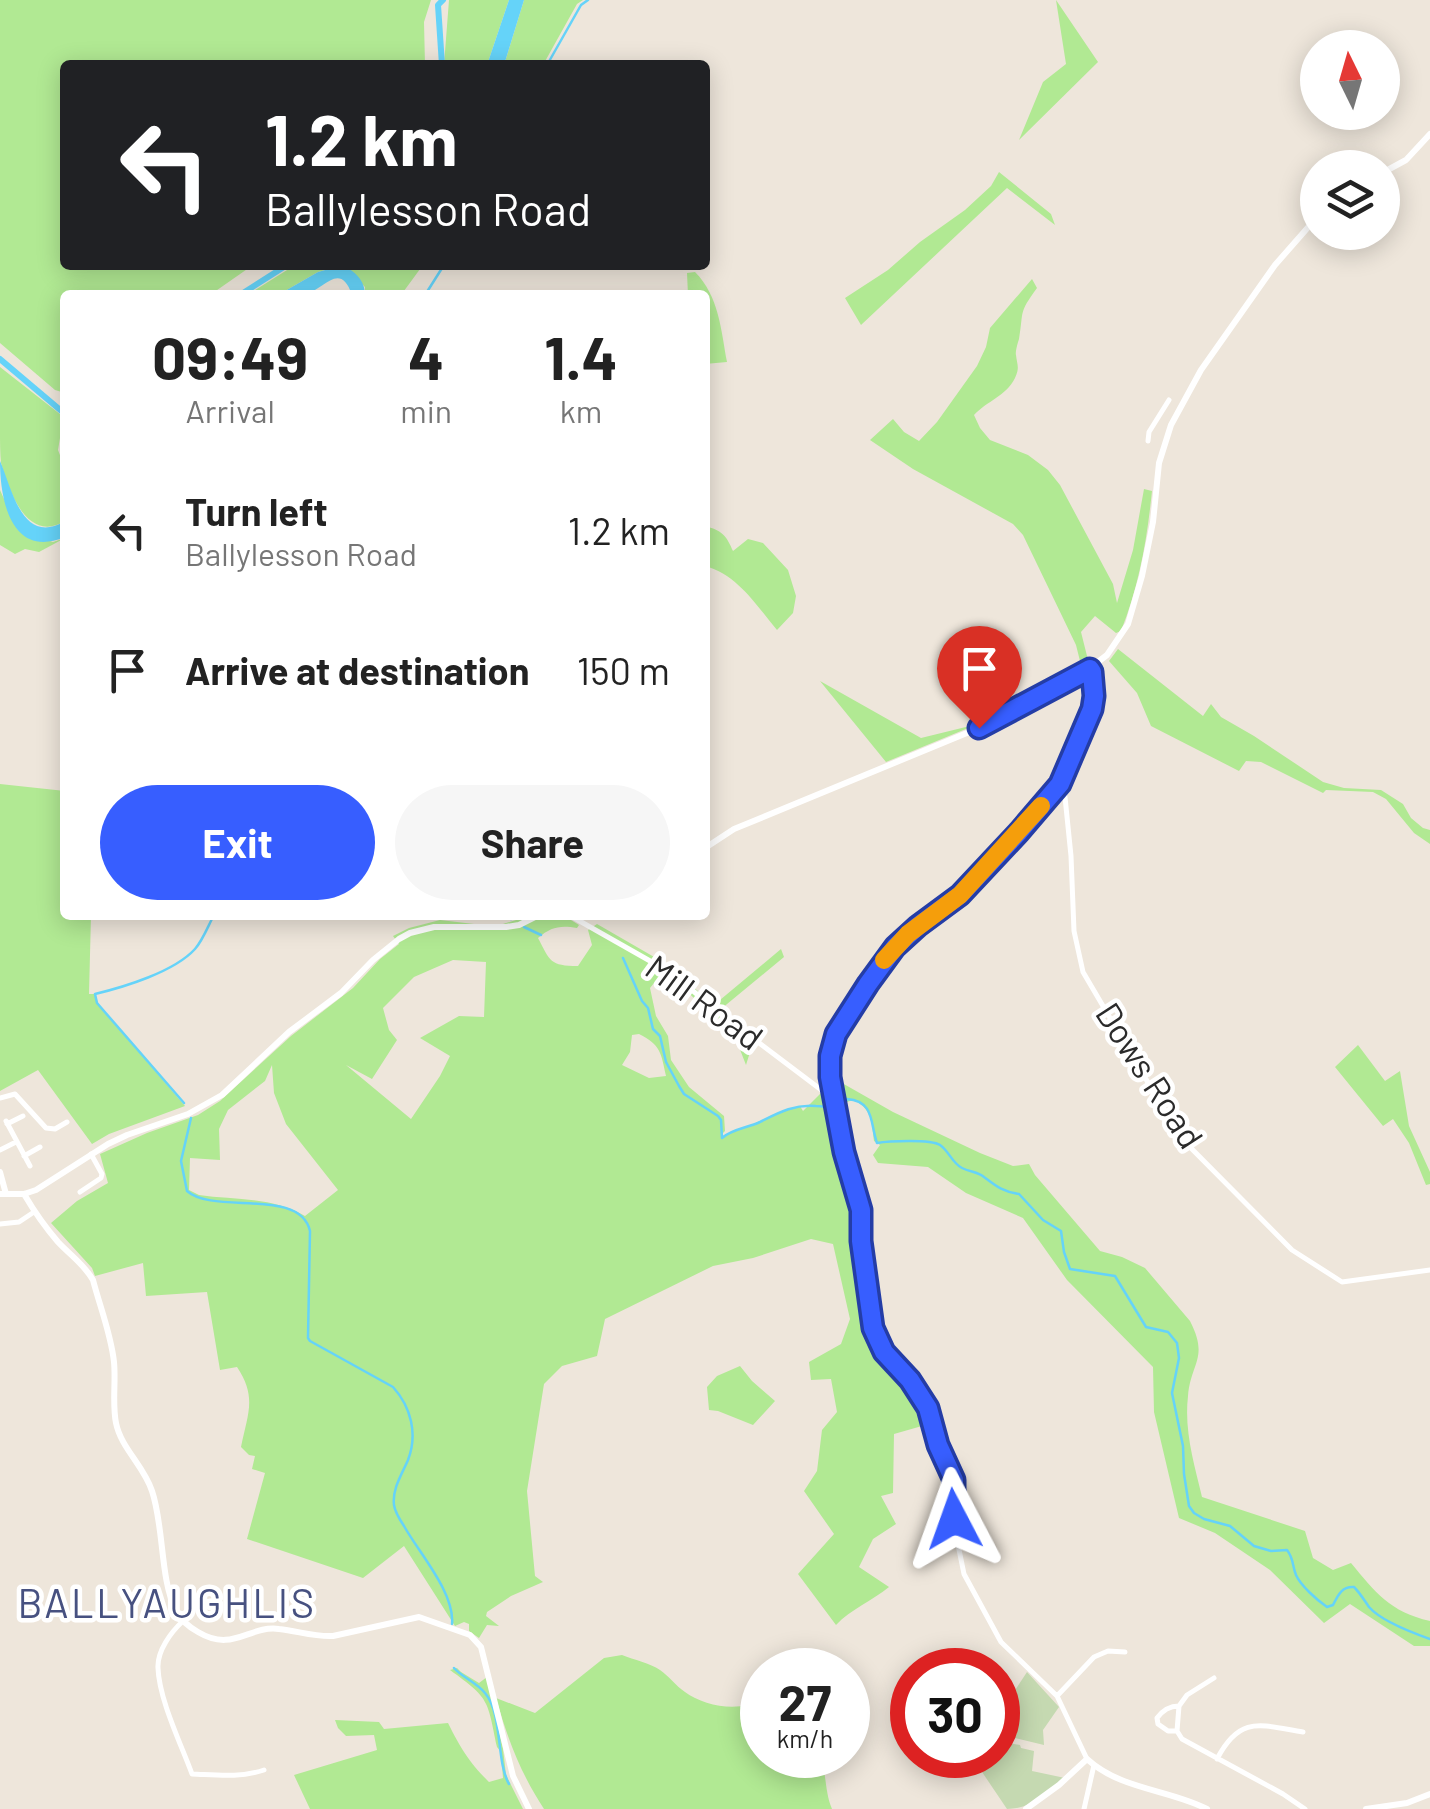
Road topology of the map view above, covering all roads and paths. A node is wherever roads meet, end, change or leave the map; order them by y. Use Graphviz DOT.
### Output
graph roads {
  1 [pos="1430,134"];
  2 [pos="1400,163"];
  3 [pos="1300,237"];
  4 [pos="1170,400"];
  5 [pos="1148,441"];
  6 [pos="1090,669"];
  7 [pos="1060,784"];
  8 [pos="710,845"];
  9 [pos="528,920"];
  10 [pos="578,920"];
  11 [pos="0,1098"];
  12 [pos="835,1105"];
  13 [pos="22,1116"];
  14 [pos="67,1122"];
  15 [pos="16,1142"];
  16 [pos="40,1147"];
  17 [pos="0,1150"];
  18 [pos="91,1153"];
  19 [pos="24,1156"];
  20 [pos="30,1166"];
  21 [pos="0,1172"];
  22 [pos="80,1192"];
  23 [pos="3,1194"];
  24 [pos="24,1194"];
  25 [pos="34,1212"];
  26 [pos="0,1224"];
  27 [pos="1430,1270"];
  28 [pos="183,1621"];
  29 [pos="1125,1652"];
  30 [pos="1214,1678"];
  31 [pos="1057,1696"];
  32 [pos="1179,1706"];
  33 [pos="1292,1720"];
  34 [pos="1291,1730"];
  35 [pos="1178,1731"];
  36 [pos="1302,1732"];
  37 [pos="1217,1759"];
  38 [pos="1090,1762"];
  39 [pos="264,1770"];
  40 [pos="1430,1794"];
  41 [pos="1187,1805"];
  42 [pos="529,1809"];
  43 [pos="1026,1809"];
  44 [pos="1084,1809"];
  45 [pos="1207,1809"];
  46 [pos="1305,1809"];
  47 [pos="1366,1809"];
  1 -- 2 [label="main road"];
  3 -- 6 [label="main road"];
  4 -- 5 [label="street"];
  6 -- 7 [label="street"];
  6 -- 8 [label="main road"];
  7 -- 12 [label="street"];
  7 -- 27 [label="street, Dows Road"];
  9 -- 18 [label="main road"];
  10 -- 12 [label="street, Mill Road"];
  11 -- 14 [label="street"];
  12 -- 31 [label="street"];
  13 -- 15 [label="street"];
  15 -- 17 [label="street"];
  15 -- 19 [label="street"];
  16 -- 19 [label="street"];
  18 -- 22 [label="street"];
  18 -- 24 [label="main road"];
  19 -- 20 [label="street"];
  21 -- 23 [label="main road"];
  23 -- 24 [label="main road"];
  24 -- 25 [label="main road"];
  25 -- 26 [label="street"];
  25 -- 28 [label="main road"];
  28 -- 39 [label="street"];
  28 -- 42 [label="main road"];
  29 -- 31 [label="street"];
  30 -- 32 [label="street"];
  31 -- 38 [label="street"];
  32 -- 35 [label="street"];
  32 -- 35 [label="street"];
  33 -- 34 [label="street"];
  34 -- 36 [label="street"];
  34 -- 37 [label="street"];
  35 -- 37 [label="street"];
  37 -- 46 [label="street"];
  38 -- 41 [label="main road"];
  38 -- 43 [label="main road"];
  38 -- 44 [label="street"];
  40 -- 47 [label="main road"];
  41 -- 45 [label="main road"];
}
